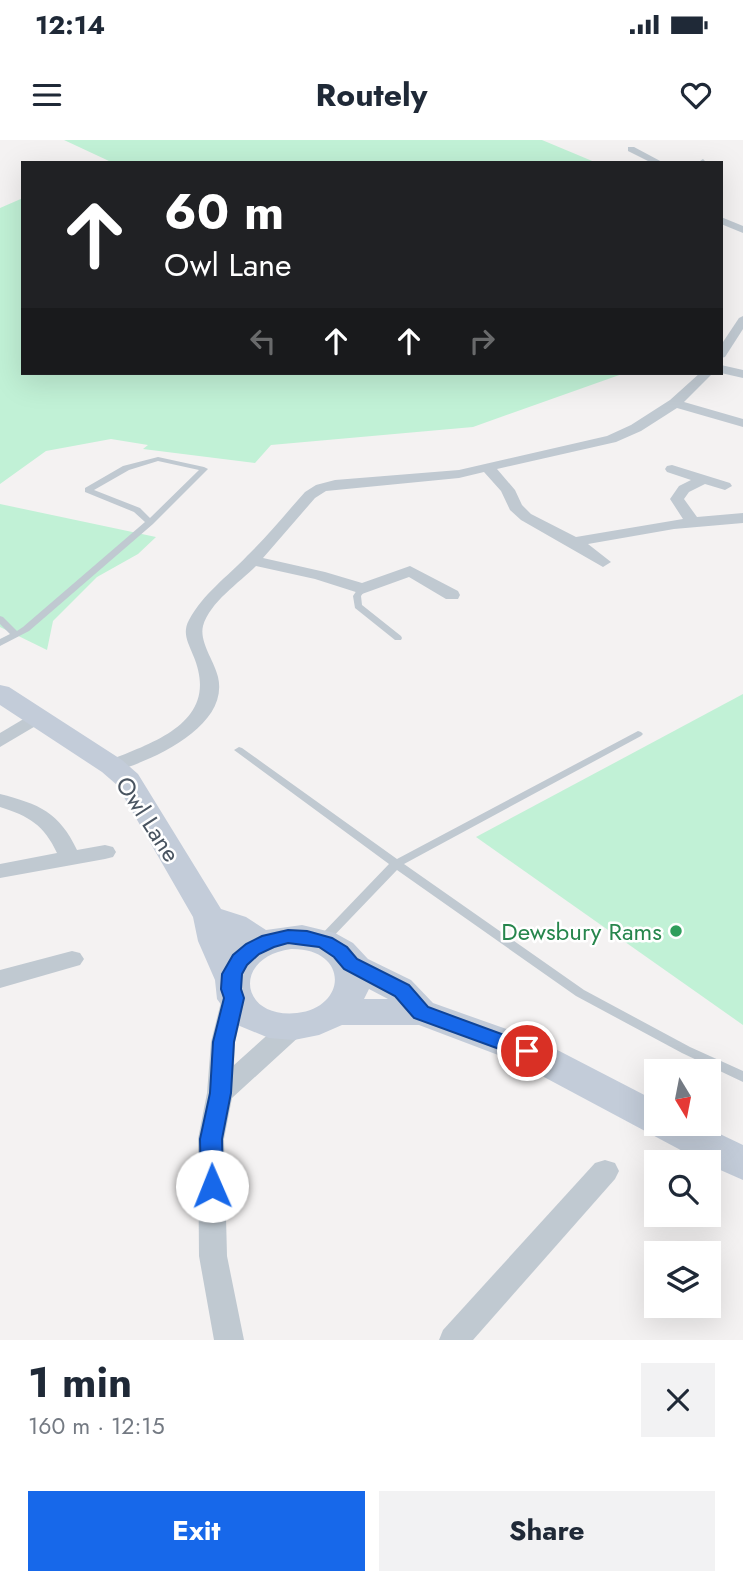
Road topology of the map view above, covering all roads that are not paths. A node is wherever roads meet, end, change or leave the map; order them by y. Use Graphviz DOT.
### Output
graph roads {
  1 [pos="631,149"];
  2 [pos="656,161"];
  3 [pos="723,221"];
  4 [pos="743,230"];
  5 [pos="743,320"];
  6 [pos="723,351"];
  7 [pos="723,369"];
  8 [pos="743,374"];
  9 [pos="705,375"];
  10 [pos="675,403"];
  11 [pos="743,423"];
  12 [pos="489,468"];
  13 [pos="672,469"];
  14 [pos="702,480"];
  15 [pos="725,486"];
  16 [pos="743,518"];
  17 [pos="692,521"];
  18 [pos="150,522"];
  19 [pos="574,542"];
  20 [pos="253,561"];
  21 [pos="603,562"];
  22 [pos="362,590"];
  23 [pos="452,595"];
  24 [pos="0,619"];
  25 [pos="16,635"];
  26 [pos="398,638"];
  27 [pos="0,643"];
  28 [pos="0,692"];
  29 [pos="37,717"];
  30 [pos="638,734"];
  31 [pos="0,741"];
  32 [pos="239,750"];
  33 [pos="112,766"];
  34 [pos="0,800"];
  35 [pos="105,852"];
  36 [pos="70,858"];
  37 [pos="396,864"];
  38 [pos="0,871"];
  39 [pos="209,917"];
  40 [pos="322,942"];
  41 [pos="262,944"];
  42 [pos="72,959"];
  43 [pos="350,964"];
  44 [pos="0,979"];
  45 [pos="233,988"];
  46 [pos="335,1012"];
  47 [pos="421,1012"];
  48 [pos="293,1027"];
  49 [pos="743,1077"];
  50 [pos="220,1093"];
  51 [pos="644,1113"];
  52 [pos="693,1136"];
  53 [pos="741,1157"];
  54 [pos="605,1171"];
  55 [pos="229,1340"];
  56 [pos="454,1340"];
  1 -- 2 [label="street"];
  3 -- 4 [label="street"];
  5 -- 6 [label="street"];
  7 -- 8 [label="street"];
  9 -- 10 [label="street"];
  10 -- 11 [label="street"];
  10 -- 12 [label="street"];
  12 -- 19 [label="street"];
  12 -- 20 [label="street"];
  13 -- 14 [label="street"];
  14 -- 15 [label="street"];
  14 -- 17 [label="street"];
  16 -- 17 [label="street"];
  17 -- 19 [label="street"];
  18 -- 18 [label="lane"];
  18 -- 25 [label="lane"];
  19 -- 21 [label="street"];
  20 -- 22 [label="street"];
  20 -- 33 [label="street"];
  22 -- 23 [label="street"];
  22 -- 26 [label="lane"];
  24 -- 25 [label="lane"];
  25 -- 27 [label="lane"];
  28 -- 29 [label="main road, Owl Lane"];
  29 -- 31 [label="street"];
  29 -- 33 [label="main road, Owl Lane"];
  30 -- 37 [label="lane"];
  32 -- 37 [label="lane"];
  33 -- 39 [label="main road, Owl Lane"];
  34 -- 36 [label="street"];
  35 -- 36 [label="street"];
  36 -- 38 [label="street"];
  37 -- 40 [label="lane"];
  37 -- 49 [label="lane"];
  39 -- 41 [label="main road"];
  39 -- 45 [label="main road, Owl Lane"];
  40 -- 41 [label="main road, Owl Lane"];
  40 -- 43 [label="main road, Owl Lane"];
  41 -- 45 [label="main road"];
  42 -- 44 [label="street"];
  43 -- 46 [label="main road"];
  43 -- 47 [label="main road, Owl Lane"];
  45 -- 48 [label="main road, Owl Lane"];
  45 -- 50 [label="street"];
  46 -- 47 [label="main road, Owl Lane"];
  46 -- 48 [label="main road, Owl Lane"];
  47 -- 51 [label="main road, Owl Lane"];
  48 -- 50 [label="street"];
  50 -- 55 [label="street"];
  52 -- 53 [label="main road"];
  54 -- 56 [label="street"];
}
